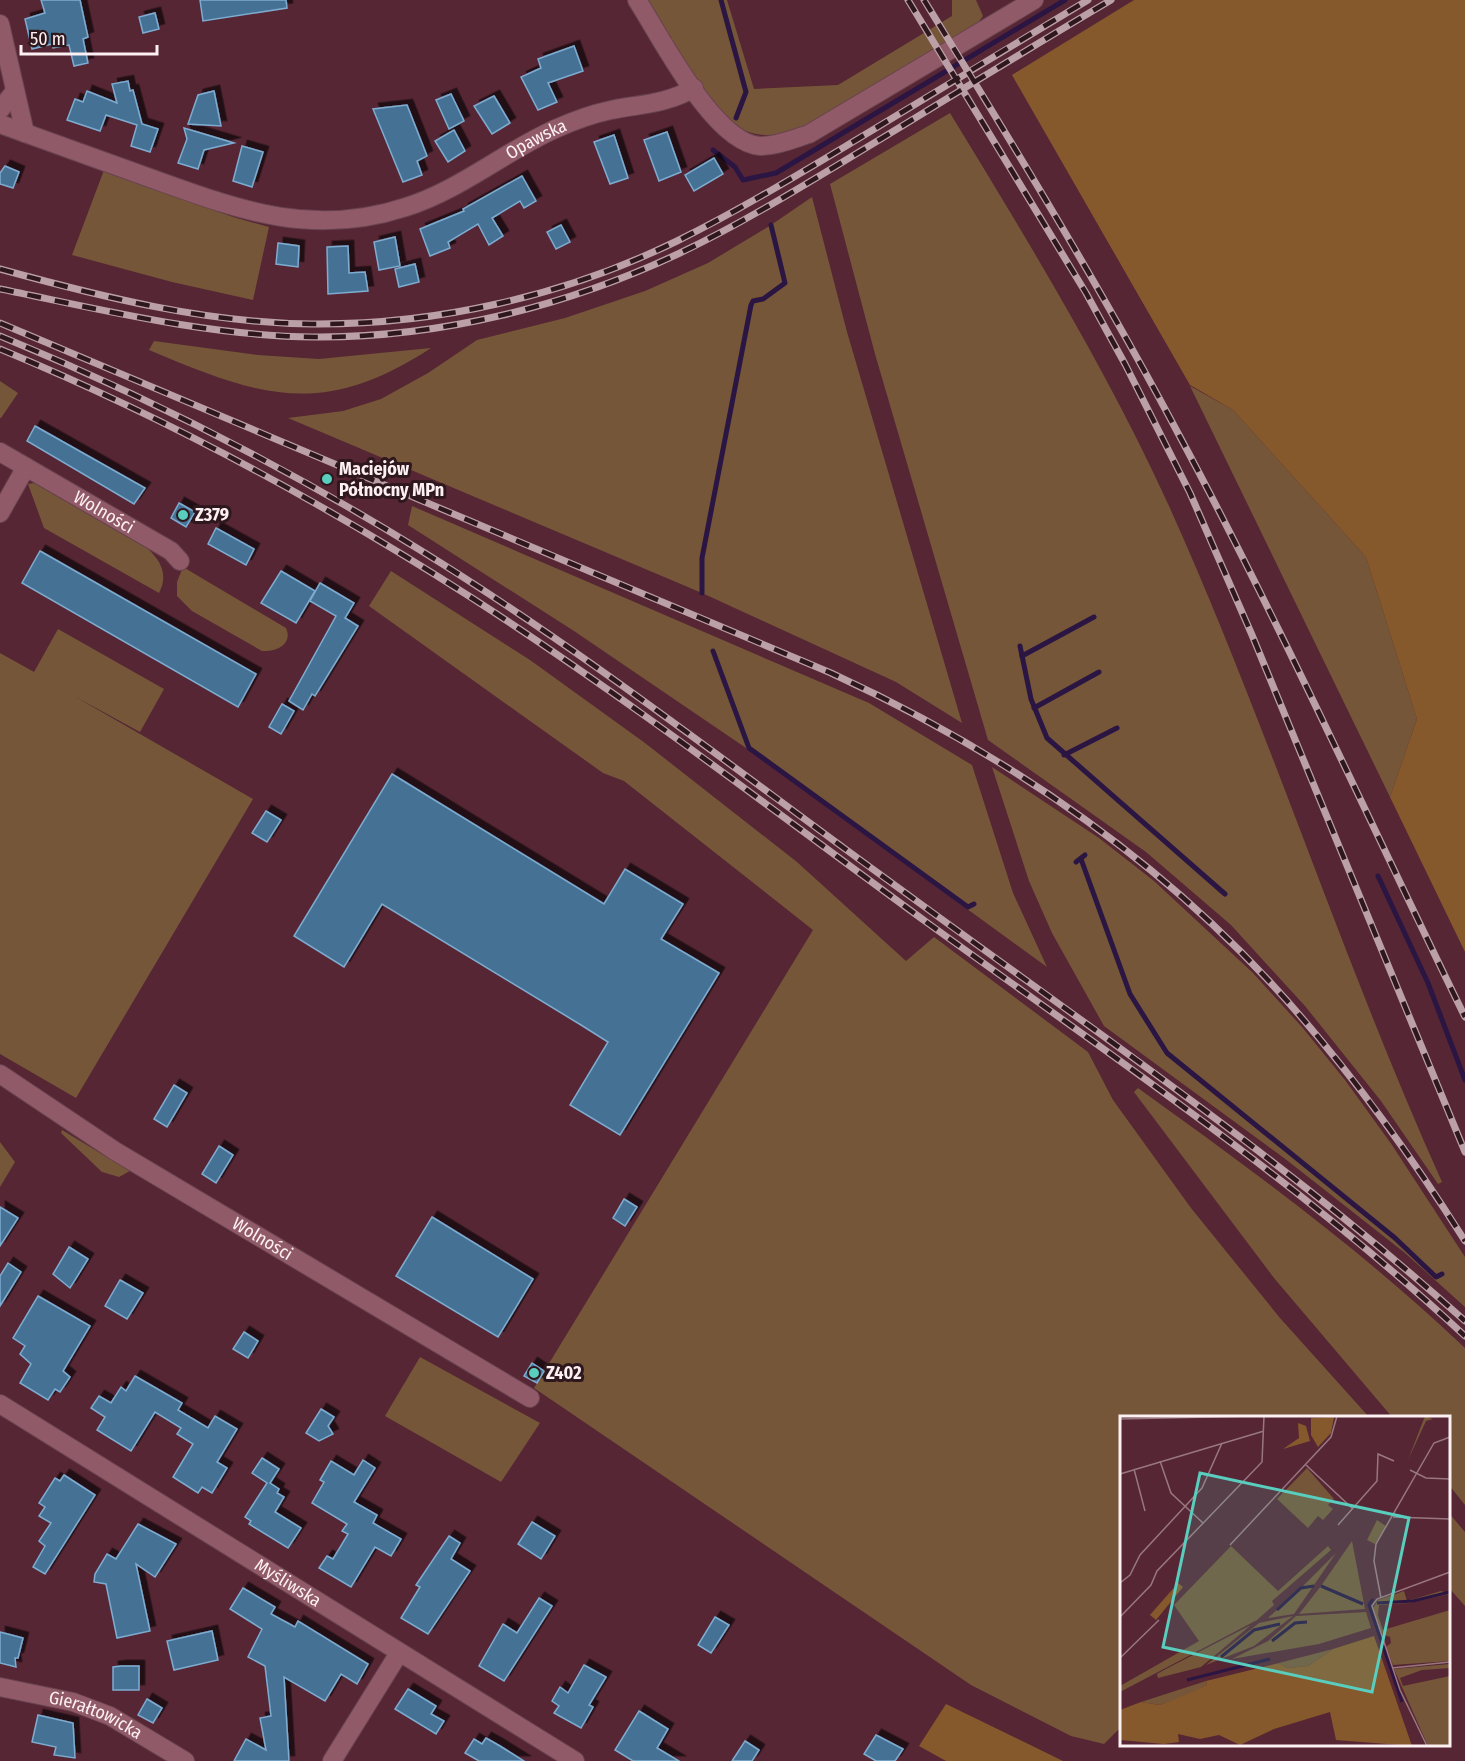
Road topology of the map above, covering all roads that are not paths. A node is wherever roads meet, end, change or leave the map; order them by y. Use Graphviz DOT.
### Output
graph roads {
  1 [pos="637,0"];
  2 [pos="1034,0"];
  3 [pos="0,24"];
  4 [pos="694,88"];
  5 [pos="15,91"];
  6 [pos="0,110"];
  7 [pos="0,124"];
  8 [pos="25,133"];
  9 [pos="0,452"];
  10 [pos="26,467"];
  11 [pos="0,513"];
  12 [pos="180,561"];
  13 [pos="0,1074"];
  14 [pos="530,1398"];
  15 [pos="0,1404"];
  16 [pos="399,1653"];
  17 [pos="0,1687"];
  18 [pos="185,1761"];
  19 [pos="332,1761"];
  20 [pos="575,1761"];
  1 -- 4 [label="street"];
  2 -- 4 [label="street"];
  3 -- 5 [label="street"];
  4 -- 8 [label="street, Opawska"];
  5 -- 6 [label="street"];
  5 -- 8 [label="street"];
  7 -- 8 [label="street, Opawska"];
  9 -- 10 [label="street, Wolności"];
  10 -- 11 [label="street"];
  10 -- 12 [label="street, Wolności"];
  13 -- 14 [label="street, Wolności"];
  15 -- 16 [label="street, Myśliwska"];
  16 -- 19 [label="street"];
  16 -- 20 [label="street, Myśliwska"];
  17 -- 18 [label="street, Gierałtowicka"];
}
